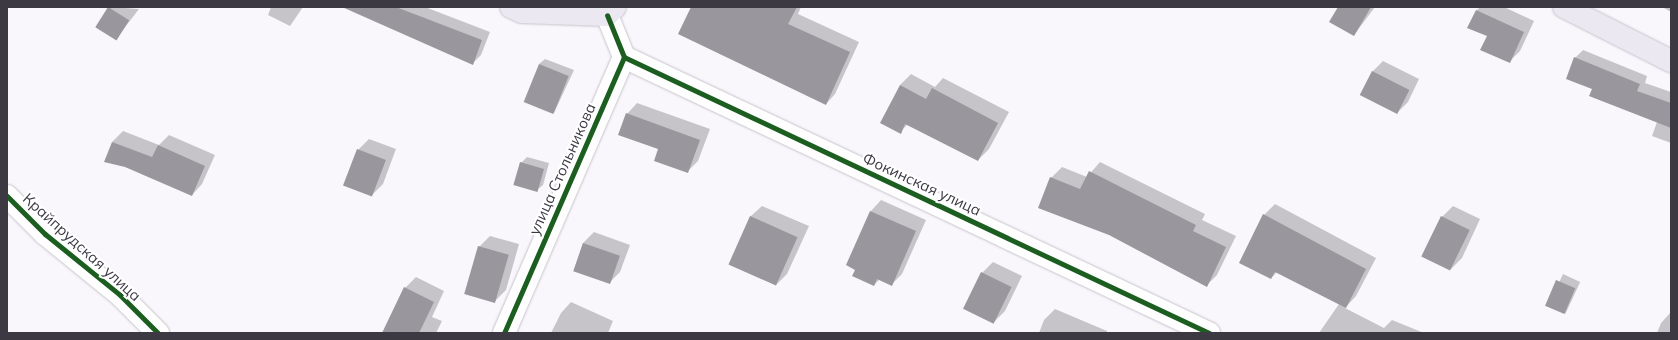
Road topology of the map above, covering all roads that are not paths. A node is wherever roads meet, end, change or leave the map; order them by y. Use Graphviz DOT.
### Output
graph roads {
  1 [pos="511,7"];
  2 [pos="1564,7"];
  3 [pos="611,11"];
  4 [pos="624,57"];
  5 [pos="1671,60"];
  6 [pos="7,196"];
  7 [pos="158,333"];
  8 [pos="504,333"];
  9 [pos="1210,333"];
  1 -- 3 [label="main road"];
  2 -- 5 [label="main road"];
  3 -- 4 [label="street"];
  4 -- 8 [label="street, улица Стольникова"];
  4 -- 9 [label="street, Фокинская улица"];
  6 -- 7 [label="street, Крайпрудская улица"];
}
